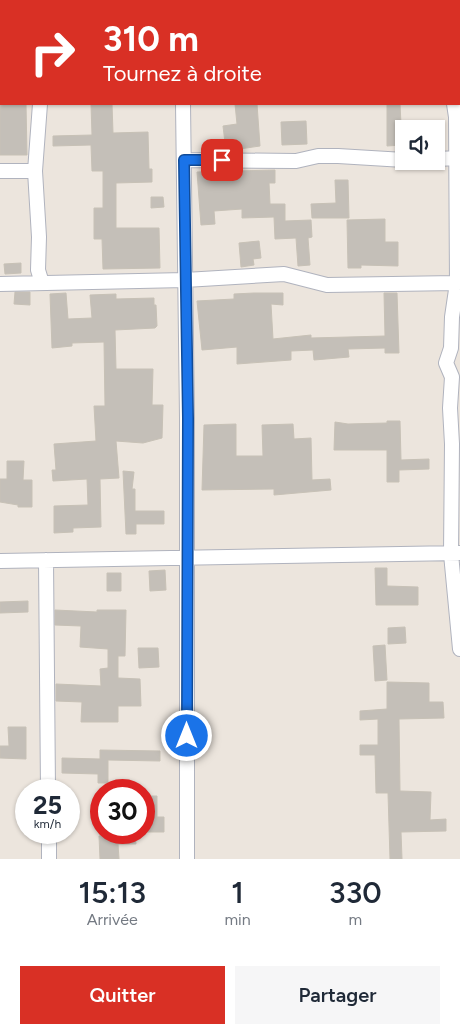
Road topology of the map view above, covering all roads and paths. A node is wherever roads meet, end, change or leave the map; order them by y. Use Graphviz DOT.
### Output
graph roads {
  1 [pos="40,105"];
  2 [pos="184,105"];
  3 [pos="454,105"];
  4 [pos="458,158"];
  5 [pos="395,159"];
  6 [pos="445,159"];
  7 [pos="184,160"];
  8 [pos="0,171"];
  9 [pos="35,171"];
  10 [pos="185,280"];
  11 [pos="42,283"];
  12 [pos="457,283"];
  13 [pos="0,284"];
  14 [pos="455,408"];
  15 [pos="455,554"];
  16 [pos="188,557"];
  17 [pos="46,560"];
  18 [pos="0,561"];
  19 [pos="460,649"];
  20 [pos="48,779"];
  21 [pos="49,844"];
  22 [pos="49,859"];
  23 [pos="186,859"];
  1 -- 9 [label="street"];
  2 -- 7 [label="street"];
  3 -- 4 [label="street"];
  4 -- 6 [label="street"];
  4 -- 12 [label="street"];
  5 -- 7 [label="street"];
  7 -- 10 [label="street"];
  8 -- 9 [label="street"];
  9 -- 11 [label="street"];
  10 -- 11 [label="street"];
  10 -- 12 [label="street"];
  10 -- 16 [label="street"];
  11 -- 13 [label="street"];
  12 -- 14 [label="street"];
  14 -- 15 [label="street"];
  15 -- 16 [label="street"];
  15 -- 19 [label="street"];
  16 -- 17 [label="street"];
  16 -- 23 [label="street"];
  17 -- 18 [label="street"];
  17 -- 20 [label="street"];
  21 -- 22 [label="street"];
}
